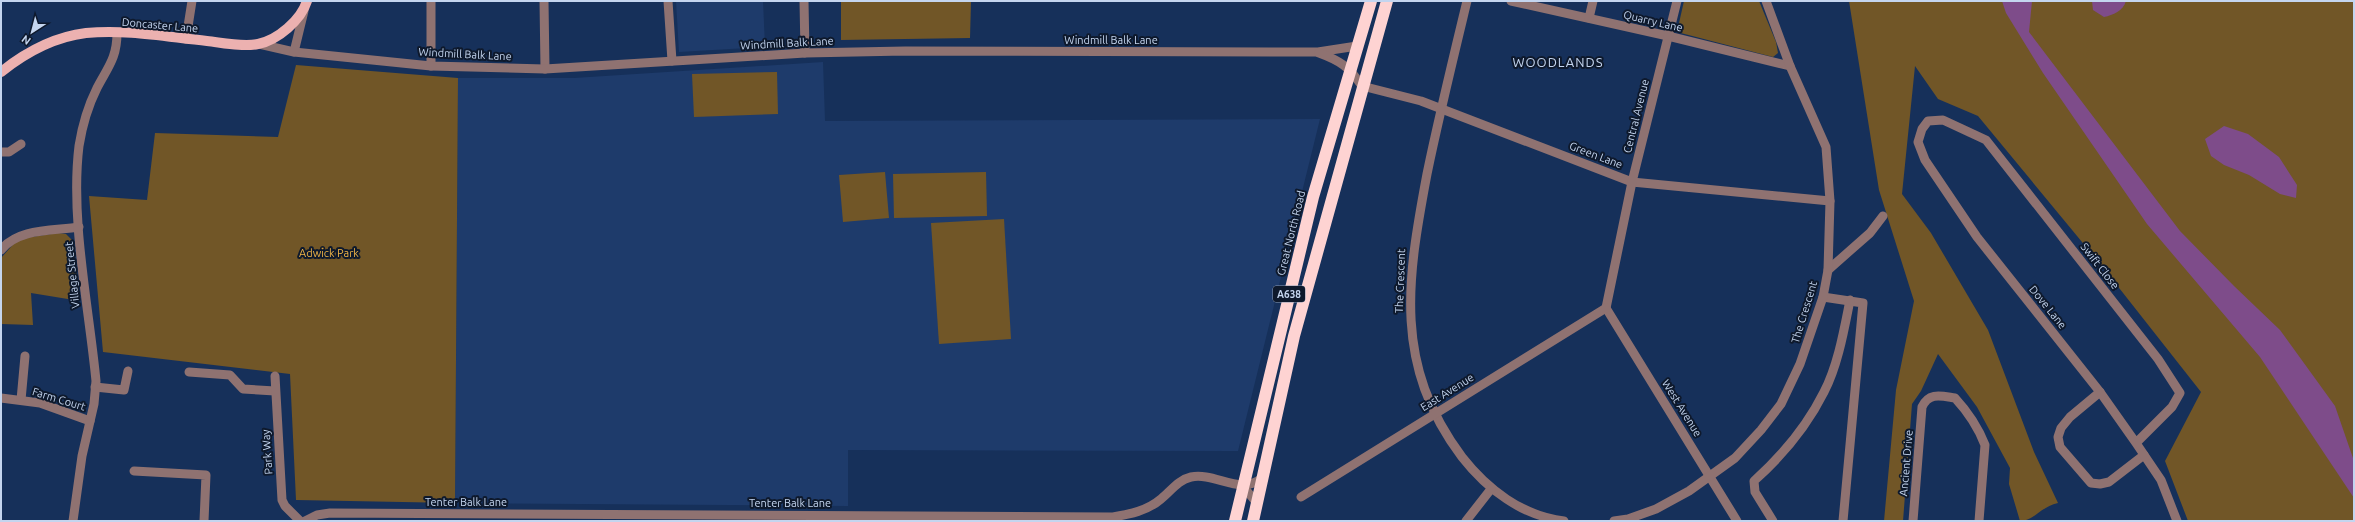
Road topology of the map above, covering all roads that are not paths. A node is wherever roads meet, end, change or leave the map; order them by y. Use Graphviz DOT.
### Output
graph roads {
  1 [pos="192,1"];
  2 [pos="431,1"];
  3 [pos="544,1"];
  4 [pos="668,1"];
  5 [pos="804,1"];
  6 [pos="1371,1"];
  7 [pos="1387,1"];
  8 [pos="1467,1"];
  9 [pos="1511,1"];
  10 [pos="1593,1"];
  11 [pos="1677,1"];
  12 [pos="1766,1"];
  13 [pos="307,2"];
  14 [pos="1589,18"];
  15 [pos="117,33"];
  16 [pos="1668,36"];
  17 [pos="186,39"];
  18 [pos="259,44"];
  19 [pos="1357,46"];
  20 [pos="294,52"];
  21 [pos="1318,52"];
  22 [pos="805,53"];
  23 [pos="672,61"];
  24 [pos="431,66"];
  25 [pos="1790,66"];
  26 [pos="545,69"];
  27 [pos="1350,69"];
  28 [pos="1,72"];
  29 [pos="1362,86"];
  30 [pos="1440,109"];
  31 [pos="1943,120"];
  32 [pos="21,144"];
  33 [pos="1,152"];
  34 [pos="1632,182"];
  35 [pos="1830,201"];
  36 [pos="1883,216"];
  37 [pos="79,227"];
  38 [pos="1,250"];
  39 [pos="1828,270"];
  40 [pos="1823,297"];
  41 [pos="1850,300"];
  42 [pos="1606,308"];
  43 [pos="25,356"];
  44 [pos="128,371"];
  45 [pos="189,372"];
  46 [pos="275,376"];
  47 [pos="95,387"];
  48 [pos="275,391"];
  49 [pos="2100,392"];
  50 [pos="1,398"];
  51 [pos="21,400"];
  52 [pos="1435,414"];
  53 [pos="90,421"];
  54 [pos="2136,443"];
  55 [pos="2144,455"];
  56 [pos="134,471"];
  57 [pos="1711,477"];
  58 [pos="1262,478"];
  59 [pos="1242,485"];
  60 [pos="1491,489"];
  61 [pos="1301,497"];
  62 [pos="1256,502"];
  63 [pos="961,519"];
  64 [pos="1628,520"];
  65 [pos="73,521"];
  66 [pos="204,521"];
  67 [pos="300,521"];
  68 [pos="306,521"];
  69 [pos="1235,521"];
  70 [pos="1253,521"];
  71 [pos="1466,521"];
  72 [pos="1564,521"];
  73 [pos="1614,521"];
  74 [pos="1738,521"];
  75 [pos="1773,521"];
  76 [pos="1843,521"];
  77 [pos="1913,521"];
  78 [pos="1980,521"];
  79 [pos="2177,521"];
  1 -- 17 [label="street"];
  2 -- 24 [label="street"];
  3 -- 26 [label="street"];
  4 -- 23 [label="street"];
  5 -- 22 [label="street"];
  6 -- 19 [label="highway, Great North Road / A638"];
  7 -- 29 [label="highway, A638"];
  8 -- 30 [label="street, The Crescent"];
  9 -- 14 [label="street, Quarry Lane"];
  10 -- 14 [label="street"];
  11 -- 16 [label="street, Central Avenue"];
  12 -- 25 [label="street, The Crescent"];
  13 -- 18 [label="main road, Doncaster Lane"];
  13 -- 20 [label="street"];
  14 -- 16 [label="street, Quarry Lane"];
  15 -- 17 [label="main road, Doncaster Lane"];
  15 -- 28 [label="main road, Doncaster Lane"];
  15 -- 37 [label="street, Village Street"];
  16 -- 25 [label="street, Quarry Lane"];
  16 -- 34 [label="street, Central Avenue"];
  17 -- 18 [label="main road, Doncaster Lane"];
  18 -- 20 [label="street, Windmill Balk Lane"];
  19 -- 21 [label="street, Windmill Balk Lane"];
  19 -- 27 [label="highway, Great North Road / A638"];
  20 -- 24 [label="street, Windmill Balk Lane"];
  21 -- 22 [label="street, Windmill Balk Lane"];
  21 -- 27 [label="street, Windmill Balk Lane"];
  22 -- 23 [label="street, Windmill Balk Lane"];
  23 -- 26 [label="street, Windmill Balk Lane"];
  24 -- 26 [label="street, Windmill Balk Lane"];
  25 -- 35 [label="street, The Crescent"];
  27 -- 29 [label="street"];
  27 -- 59 [label="highway, Great North Road / A638"];
  29 -- 30 [label="street, Green Lane"];
  29 -- 58 [label="highway, A638"];
  30 -- 34 [label="street, Green Lane"];
  30 -- 52 [label="street, The Crescent"];
  31 -- 49 [label="street, Dove Lane"];
  31 -- 54 [label="street, Swift Close"];
  32 -- 33 [label="street"];
  34 -- 35 [label="street, Green Lane"];
  34 -- 42 [label="street, Central Avenue"];
  35 -- 39 [label="street, The Crescent"];
  36 -- 39 [label="street"];
  37 -- 38 [label="street"];
  37 -- 47 [label="street, Village Street"];
  39 -- 40 [label="street, The Crescent"];
  40 -- 41 [label="street"];
  40 -- 57 [label="street, The Crescent"];
  41 -- 75 [label="street"];
  41 -- 76 [label="street"];
  42 -- 52 [label="street, East Avenue"];
  42 -- 57 [label="street, West Avenue"];
  43 -- 51 [label="street, Farm Court"];
  44 -- 47 [label="street"];
  45 -- 48 [label="street"];
  46 -- 48 [label="street, Park Way"];
  47 -- 53 [label="street, Village Street"];
  48 -- 67 [label="street, Park Way"];
  49 -- 54 [label="street, Dove Lane"];
  49 -- 55 [label="street"];
  50 -- 51 [label="street, Farm Court"];
  51 -- 53 [label="street, Farm Court"];
  52 -- 60 [label="street, The Crescent"];
  52 -- 61 [label="street, East Avenue"];
  53 -- 65 [label="street, Village Street"];
  54 -- 55 [label="street, Dove Lane"];
  55 -- 79 [label="street, Dove Lane"];
  56 -- 66 [label="street"];
  57 -- 64 [label="street, The Crescent"];
  57 -- 74 [label="street, West Avenue"];
  58 -- 59 [label="street, Tenter Balk Lane"];
  58 -- 62 [label="highway, A638"];
  59 -- 62 [label="street"];
  59 -- 63 [label="street, Tenter Balk Lane"];
  59 -- 69 [label="highway, Great North Road / A638"];
  60 -- 71 [label="street"];
  60 -- 72 [label="street, The Crescent"];
  62 -- 70 [label="highway, A638"];
  63 -- 68 [label="street, Tenter Balk Lane"];
  64 -- 73 [label="street, The Crescent"];
  77 -- 78 [label="street, Ancient Drive"];
}
